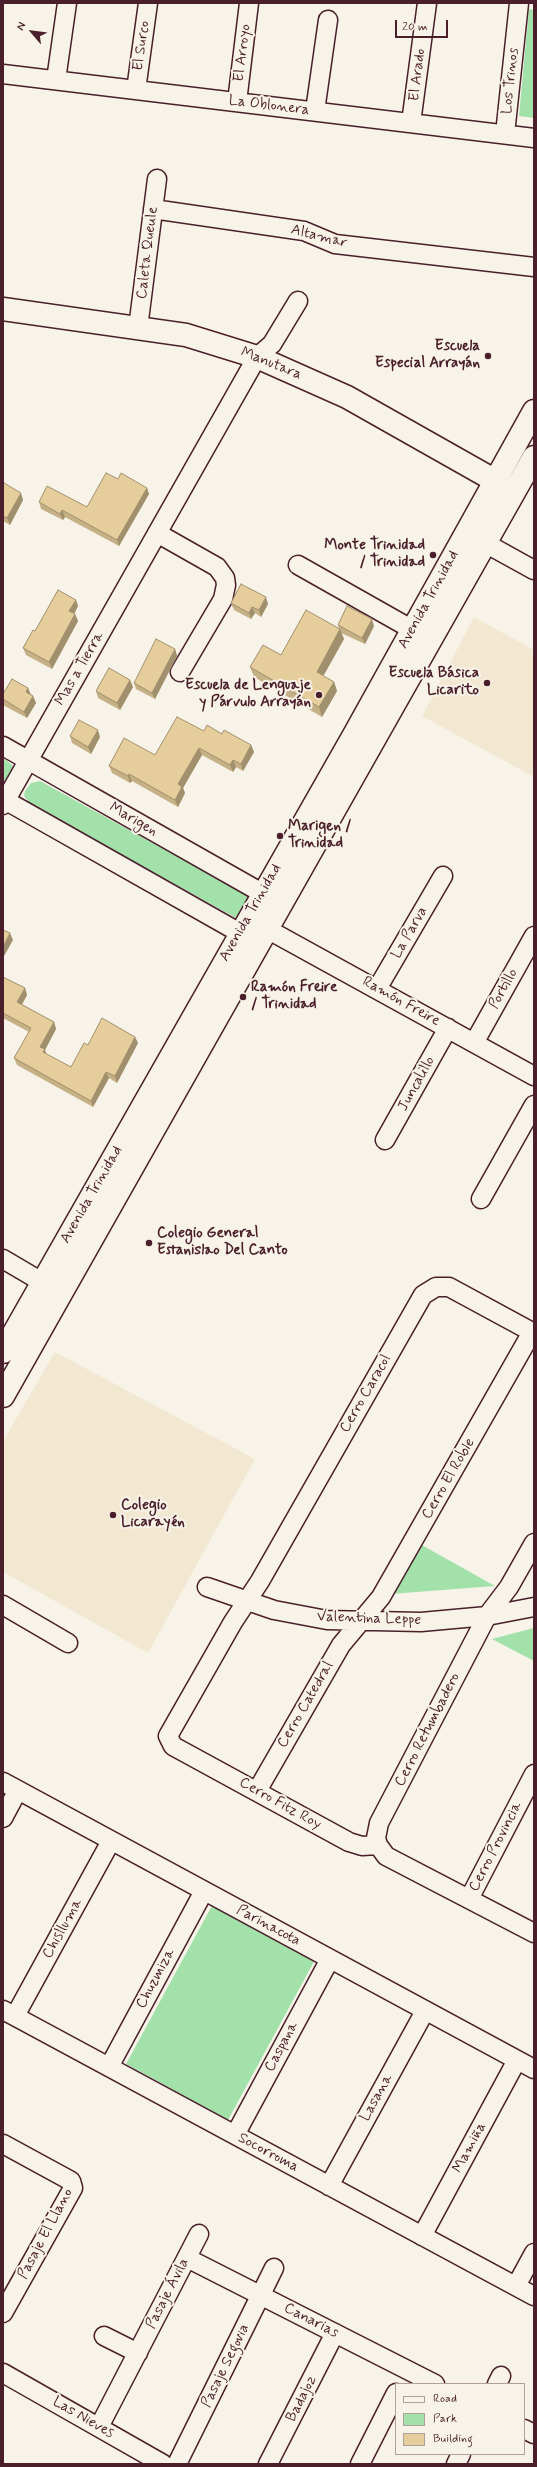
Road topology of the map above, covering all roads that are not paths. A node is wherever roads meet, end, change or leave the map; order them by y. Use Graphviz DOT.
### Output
graph roads {
  1 [pos="67,3"];
  2 [pos="148,3"];
  3 [pos="249,3"];
  4 [pos="427,3"];
  5 [pos="519,3"];
  6 [pos="328,20"];
  7 [pos="3,74"];
  8 [pos="56,80"];
  9 [pos="136,90"];
  10 [pos="237,102"];
  11 [pos="315,112"];
  12 [pos="411,123"];
  13 [pos="505,134"];
  14 [pos="534,138"];
  15 [pos="157,178"];
  16 [pos="153,209"];
  17 [pos="534,267"];
  18 [pos="298,301"];
  19 [pos="3,309"];
  20 [pos="138,328"];
  21 [pos="257,357"];
  22 [pos="534,411"];
  23 [pos="534,457"];
  24 [pos="496,481"];
  25 [pos="514,492"];
  26 [pos="157,533"];
  27 [pos="485,543"];
  28 [pos="298,565"];
  29 [pos="534,570"];
  30 [pos="413,630"];
  31 [pos="180,672"];
  32 [pos="3,746"];
  33 [pos="28,761"];
  34 [pos="4,801"];
  35 [pos="442,876"];
  36 [pos="262,894"];
  37 [pos="267,929"];
  38 [pos="240,933"];
  39 [pos="534,936"];
  40 [pos="377,989"];
  41 [pos="448,1028"];
  42 [pos="474,1043"];
  43 [pos="534,1076"];
  44 [pos="534,1105"];
  45 [pos="385,1140"];
  46 [pos="481,1199"];
  47 [pos="3,1259"];
  48 [pos="42,1282"];
  49 [pos="533,1333"];
  50 [pos="3,1352"];
  51 [pos="3,1396"];
  52 [pos="534,1543"];
  53 [pos="207,1587"];
  54 [pos="248,1603"];
  55 [pos="3,1605"];
  56 [pos="534,1607"];
  57 [pos="487,1616"];
  58 [pos="360,1622"];
  59 [pos="68,1643"];
  60 [pos="534,1774"];
  61 [pos="10,1786"];
  62 [pos="257,1791"];
  63 [pos="3,1818"];
  64 [pos="111,1841"];
  65 [pos="378,1845"];
  66 [pos="204,1891"];
  67 [pos="469,1899"];
  68 [pos="534,1933"];
  69 [pos="330,1959"];
  70 [pos="425,2011"];
  71 [pos="9,2013"];
  72 [pos="517,2060"];
  73 [pos="109,2067"];
  74 [pos="534,2069"];
  75 [pos="235,2135"];
  76 [pos="3,2144"];
  77 [pos="329,2186"];
  78 [pos="199,2234"];
  79 [pos="422,2236"];
  80 [pos="534,2253"];
  81 [pos="187,2258"];
  82 [pos="274,2268"];
  83 [pos="516,2286"];
  84 [pos="260,2295"];
  85 [pos="534,2296"];
  86 [pos="3,2314"];
  87 [pos="335,2334"];
  88 [pos="104,2336"];
  89 [pos="138,2353"];
  90 [pos="3,2373"];
  91 [pos="404,2377"];
  92 [pos="431,2383"];
  93 [pos="395,2395"];
  94 [pos="99,2427"];
  95 [pos="525,2430"];
  96 [pos="534,2434"];
  97 [pos="460,2455"];
  98 [pos="163,2464"];
  99 [pos="176,2464"];
  100 [pos="268,2464"];
  101 [pos="360,2464"];
  102 [pos="456,2464"];
  1 -- 8 [label="street"];
  2 -- 9 [label="street, El Surco"];
  3 -- 10 [label="street, El Arroyo"];
  4 -- 12 [label="street, El Arado"];
  5 -- 13 [label="street, Los Trinos"];
  6 -- 11 [label="street"];
  7 -- 8 [label="street, La Oblonera"];
  8 -- 9 [label="street, La Oblonera"];
  9 -- 10 [label="street, La Oblonera"];
  10 -- 11 [label="street, La Oblonera"];
  11 -- 12 [label="street, La Oblonera"];
  12 -- 13 [label="street, La Oblonera"];
  13 -- 14 [label="street, La Oblonera"];
  15 -- 16 [label="street, Caleta Queule"];
  16 -- 17 [label="street, Altamar"];
  16 -- 20 [label="street, Caleta Queule"];
  18 -- 21 [label="street, Mas a Tierra"];
  19 -- 20 [label="main road, Manutara"];
  20 -- 21 [label="main road, Manutara"];
  21 -- 24 [label="main road, Manutara"];
  21 -- 26 [label="street, Mas a Tierra"];
  22 -- 24 [label="main road, Avenida Trinidad"];
  23 -- 25 [label="main road, Avenida Trinidad"];
  24 -- 25 [label="main road, Manutara"];
  24 -- 30 [label="main road, Avenida Trinidad"];
  25 -- 27 [label="main road, Avenida Trinidad"];
  26 -- 31 [label="street"];
  26 -- 33 [label="street, Mas a Tierra"];
  27 -- 29 [label="street"];
  27 -- 37 [label="main road, Avenida Trinidad"];
  28 -- 30 [label="street"];
  30 -- 36 [label="main road, Avenida Trinidad"];
  32 -- 33 [label="street, Marigen"];
  33 -- 34 [label="street, Mas a Tierra"];
  33 -- 36 [label="street, Marigen"];
  34 -- 38 [label="street"];
  35 -- 40 [label="street, La Parva"];
  36 -- 37 [label="street"];
  36 -- 38 [label="main road, Avenida Trinidad"];
  37 -- 38 [label="street"];
  37 -- 40 [label="street, Ramón Freire"];
  37 -- 51 [label="main road, Avenida Trinidad"];
  38 -- 48 [label="main road, Avenida Trinidad"];
  39 -- 42 [label="street, Portillo"];
  40 -- 41 [label="street, Ramón Freire"];
  41 -- 42 [label="street, Ramón Freire"];
  41 -- 45 [label="street, Juncalillo"];
  42 -- 43 [label="street, Ramón Freire"];
  44 -- 46 [label="street"];
  47 -- 48 [label="street"];
  48 -- 50 [label="main road, Avenida Trinidad"];
  49 -- 54 [label="street, Cerro Caracol"];
  49 -- 58 [label="street, Cerro El Roble"];
  52 -- 57 [label="street, Cerro Retumbadero"];
  53 -- 54 [label="street, Valentina Leppe"];
  54 -- 58 [label="street, Valentina Leppe"];
  54 -- 62 [label="street, Cerro Fitz Roy"];
  55 -- 59 [label="street"];
  56 -- 57 [label="street, Valentina Leppe"];
  57 -- 58 [label="street, Valentina Leppe"];
  57 -- 65 [label="street, Cerro Retumbadero"];
  58 -- 62 [label="street, Cerro Catedral"];
  60 -- 67 [label="street, Cerro Provincia"];
  61 -- 63 [label="street"];
  61 -- 64 [label="street, Parinacota"];
  62 -- 65 [label="street, Cerro Fitz Roy"];
  64 -- 66 [label="street, Parinacota"];
  64 -- 71 [label="street, Chislluma"];
  65 -- 67 [label="street"];
  66 -- 69 [label="street, Parinacota"];
  66 -- 73 [label="street, Chuzmiza"];
  67 -- 68 [label="street"];
  69 -- 70 [label="street, Parinacota"];
  69 -- 75 [label="street, Caspana"];
  70 -- 72 [label="street, Parinacota"];
  70 -- 77 [label="street, Lasana"];
  71 -- 73 [label="street, Socorroma"];
  72 -- 74 [label="street, Parinacota"];
  72 -- 79 [label="street, Mamiña"];
  73 -- 75 [label="street, Socorroma"];
  75 -- 77 [label="street, Socorroma"];
  76 -- 86 [label="street, Pasaje El Llano"];
  77 -- 79 [label="street, Socorroma"];
  78 -- 81 [label="street, Pasaje Ávila"];
  79 -- 83 [label="street, Socorroma"];
  80 -- 83 [label="street"];
  81 -- 84 [label="street, Canarias"];
  81 -- 89 [label="street, Pasaje Ávila"];
  82 -- 84 [label="street, Pasaje Segovia"];
  83 -- 85 [label="street, Socorroma"];
  84 -- 87 [label="street, Canarias"];
  84 -- 99 [label="street, Pasaje Segovia"];
  87 -- 91 [label="street, Canarias"];
  87 -- 100 [label="street, Badajoz"];
  88 -- 89 [label="street"];
  89 -- 94 [label="street, Pasaje Ávila"];
  90 -- 94 [label="street, Las Nieves"];
  91 -- 92 [label="street, Canarias"];
  93 -- 101 [label="street"];
  94 -- 98 [label="street, Las Nieves"];
  95 -- 96 [label="street"];
  97 -- 102 [label="street"];
}
